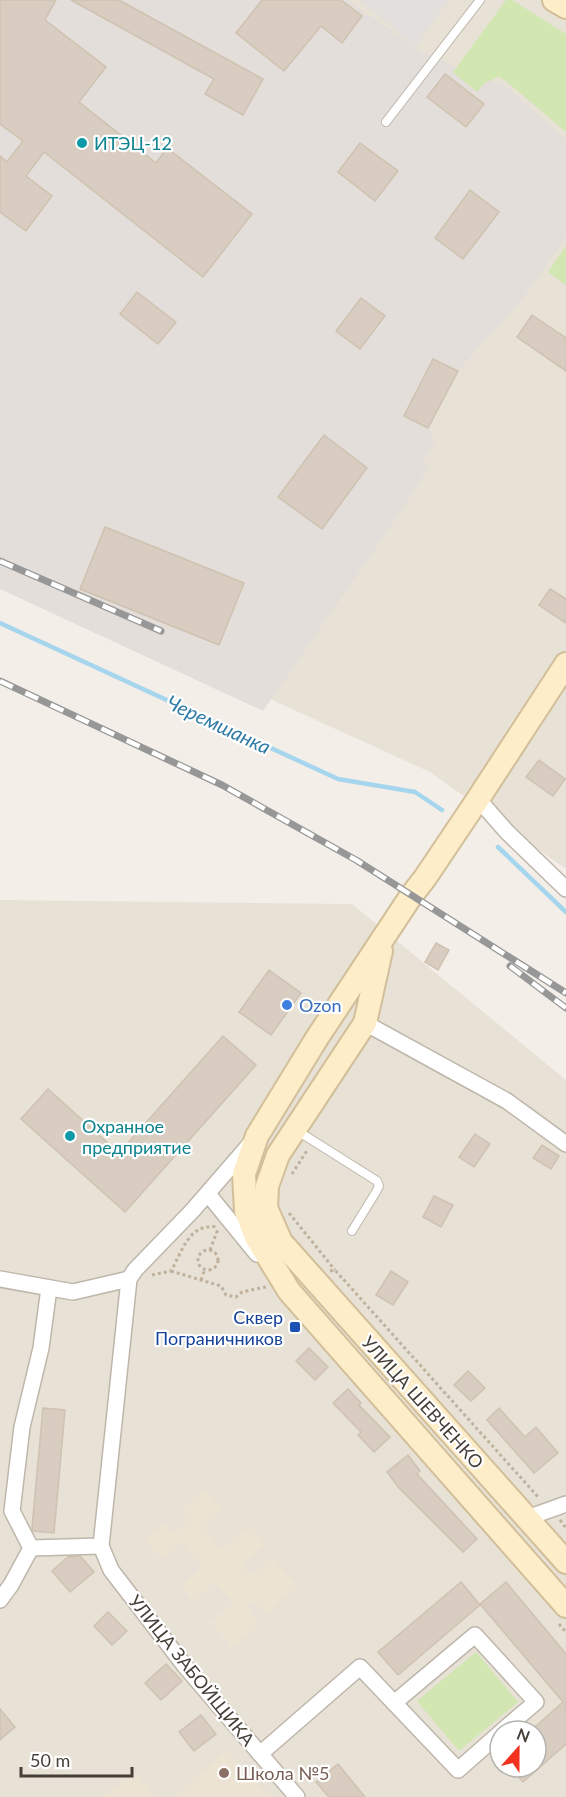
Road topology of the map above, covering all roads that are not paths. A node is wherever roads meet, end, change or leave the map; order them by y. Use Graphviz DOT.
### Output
graph roads {
  1 [pos="480,0"];
  2 [pos="554,0"];
  3 [pos="566,8"];
  4 [pos="386,122"];
  5 [pos="566,664"];
  6 [pos="475,803"];
  7 [pos="566,889"];
  8 [pos="384,938"];
  9 [pos="365,1023"];
  10 [pos="304,1135"];
  11 [pos="256,1136"];
  12 [pos="566,1144"];
  13 [pos="207,1194"];
  14 [pos="352,1231"];
  15 [pos="281,1242"];
  16 [pos="0,1279"];
  17 [pos="129,1279"];
  18 [pos="49,1288"];
  19 [pos="289,1291"];
  20 [pos="566,1504"];
  21 [pos="6,1511"];
  22 [pos="527,1518"];
  23 [pos="101,1546"];
  24 [pos="31,1548"];
  25 [pos="566,1562"];
  26 [pos="0,1600"];
  27 [pos="566,1606"];
  28 [pos="394,1702"];
  29 [pos="516,1719"];
  30 [pos="488,1743"];
  31 [pos="260,1754"];
  32 [pos="297,1797"];
  1 -- 4 [label="lane"];
  2 -- 3 [label="main road"];
  5 -- 6 [label="main road, УЛИЦА ШЕВЧЕНКО"];
  6 -- 7 [label="street"];
  6 -- 8 [label="main road, УЛИЦА ШЕВЧЕНКО"];
  8 -- 9 [label="main road"];
  8 -- 11 [label="main road, УЛИЦА ШЕВЧЕНКО"];
  9 -- 10 [label="main road, УЛИЦА ШЕВЧЕНКО"];
  9 -- 12 [label="street"];
  10 -- 14 [label="lane"];
  10 -- 15 [label="main road, УЛИЦА ШЕВЧЕНКО"];
  11 -- 13 [label="street"];
  11 -- 19 [label="main road, УЛИЦА ШЕВЧЕНКО"];
  13 -- 15 [label="street"];
  13 -- 17 [label="street"];
  13 -- 19 [label="street"];
  15 -- 22 [label="main road, УЛИЦА ШЕВЧЕНКО"];
  16 -- 18 [label="street"];
  17 -- 18 [label="street"];
  17 -- 23 [label="street"];
  18 -- 21 [label="street"];
  19 -- 27 [label="main road, УЛИЦА ШЕВЧЕНКО"];
  20 -- 22 [label="street"];
  21 -- 24 [label="street"];
  22 -- 25 [label="main road, УЛИЦА ШЕВЧЕНКО"];
  23 -- 24 [label="street"];
  23 -- 31 [label="street, УЛИЦА ЗАБОЙЩИКА"];
  24 -- 26 [label="street"];
  28 -- 29 [label="street"];
  28 -- 30 [label="street"];
  28 -- 31 [label="street"];
  31 -- 32 [label="street, УЛИЦА ЗАБОЙЩИКА"];
}
